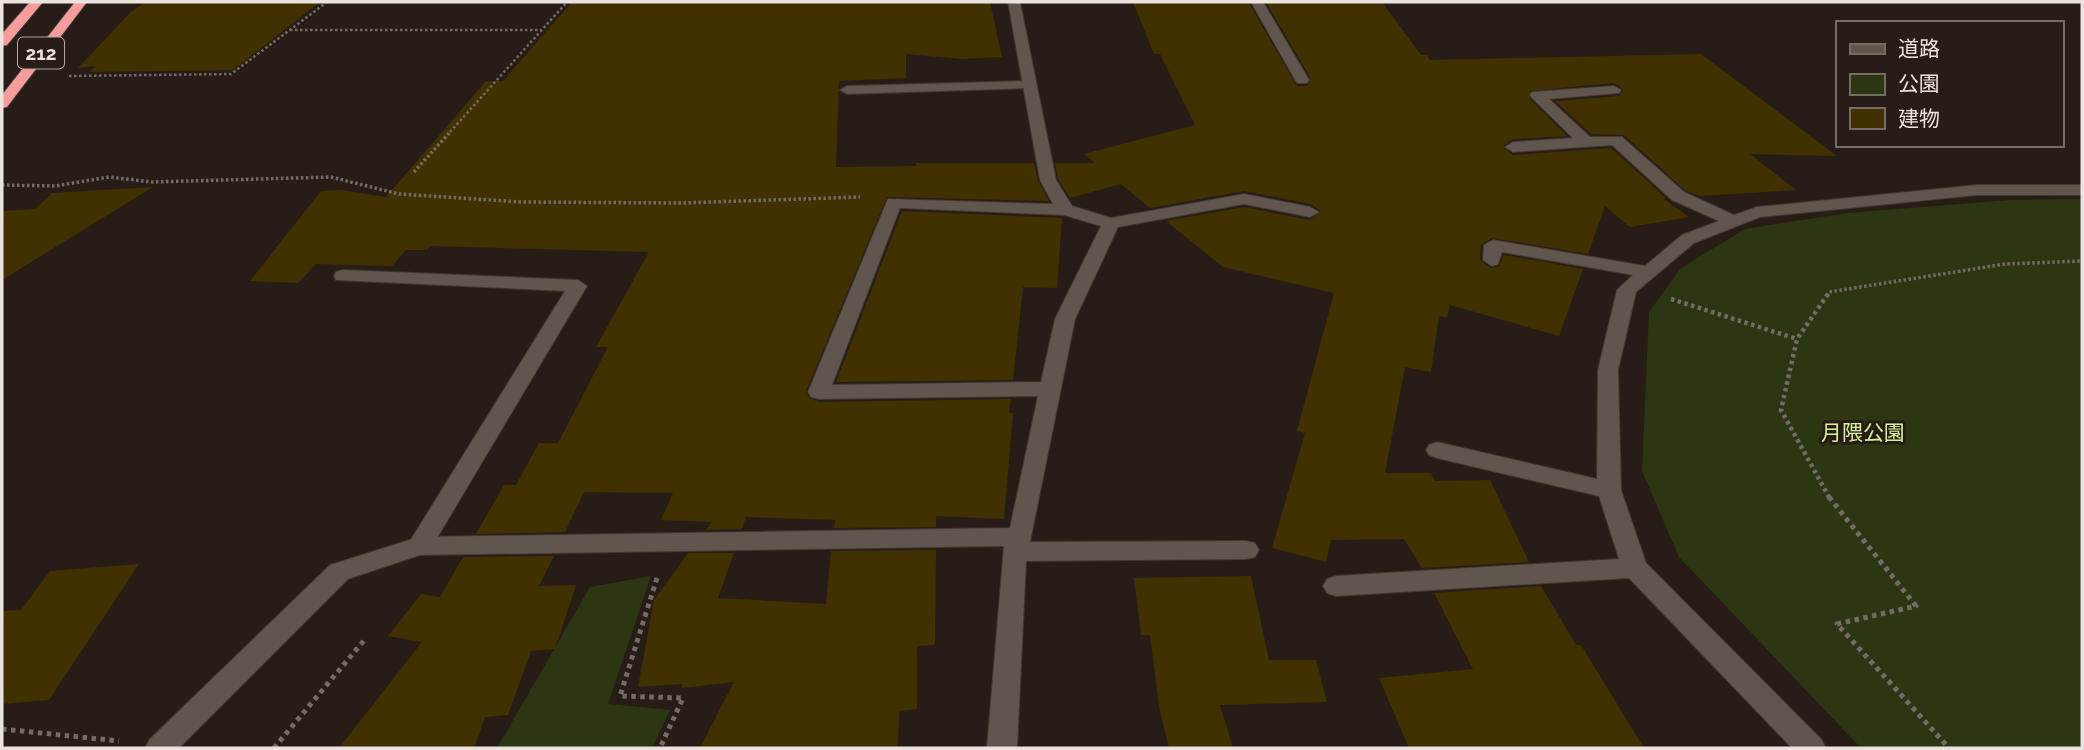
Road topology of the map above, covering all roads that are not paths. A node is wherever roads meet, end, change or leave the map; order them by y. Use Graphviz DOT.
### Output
graph roads {
  1 [pos="37,2"];
  2 [pos="81,2"];
  3 [pos="1014,2"];
  4 [pos="1257,2"];
  5 [pos="2,42"];
  6 [pos="1302,80"];
  7 [pos="1028,85"];
  8 [pos="847,90"];
  9 [pos="1615,90"];
  10 [pos="2,104"];
  11 [pos="1586,142"];
  12 [pos="1513,147"];
  13 [pos="2082,190"];
  14 [pos="1065,210"];
  15 [pos="1310,212"];
  16 [pos="1733,221"];
  17 [pos="1111,223"];
  18 [pos="1492,260"];
  19 [pos="1648,272"];
  20 [pos="343,276"];
  21 [pos="1050,389"];
  22 [pos="1437,450"];
  23 [pos="1609,490"];
  24 [pos="1017,545"];
  25 [pos="419,546"];
  26 [pos="1246,550"];
  27 [pos="1635,568"];
  28 [pos="1336,586"];
  29 [pos="162,747"];
  30 [pos="1002,748"];
  31 [pos="1811,748"];
  1 -- 5 [label="highway, 212"];
  2 -- 10 [label="highway, 212"];
  3 -- 7 [label="street"];
  4 -- 6 [label="street"];
  7 -- 8 [label="street"];
  7 -- 14 [label="street"];
  9 -- 11 [label="street"];
  11 -- 12 [label="street"];
  11 -- 16 [label="street"];
  13 -- 16 [label="street"];
  14 -- 17 [label="street"];
  14 -- 21 [label="street"];
  15 -- 17 [label="street"];
  16 -- 19 [label="street"];
  17 -- 21 [label="street"];
  18 -- 19 [label="street"];
  19 -- 23 [label="street"];
  20 -- 25 [label="street"];
  21 -- 24 [label="street"];
  22 -- 23 [label="street"];
  23 -- 27 [label="street"];
  24 -- 25 [label="street"];
  24 -- 26 [label="street"];
  24 -- 30 [label="street"];
  25 -- 29 [label="street"];
  27 -- 28 [label="street"];
  27 -- 31 [label="street"];
}
